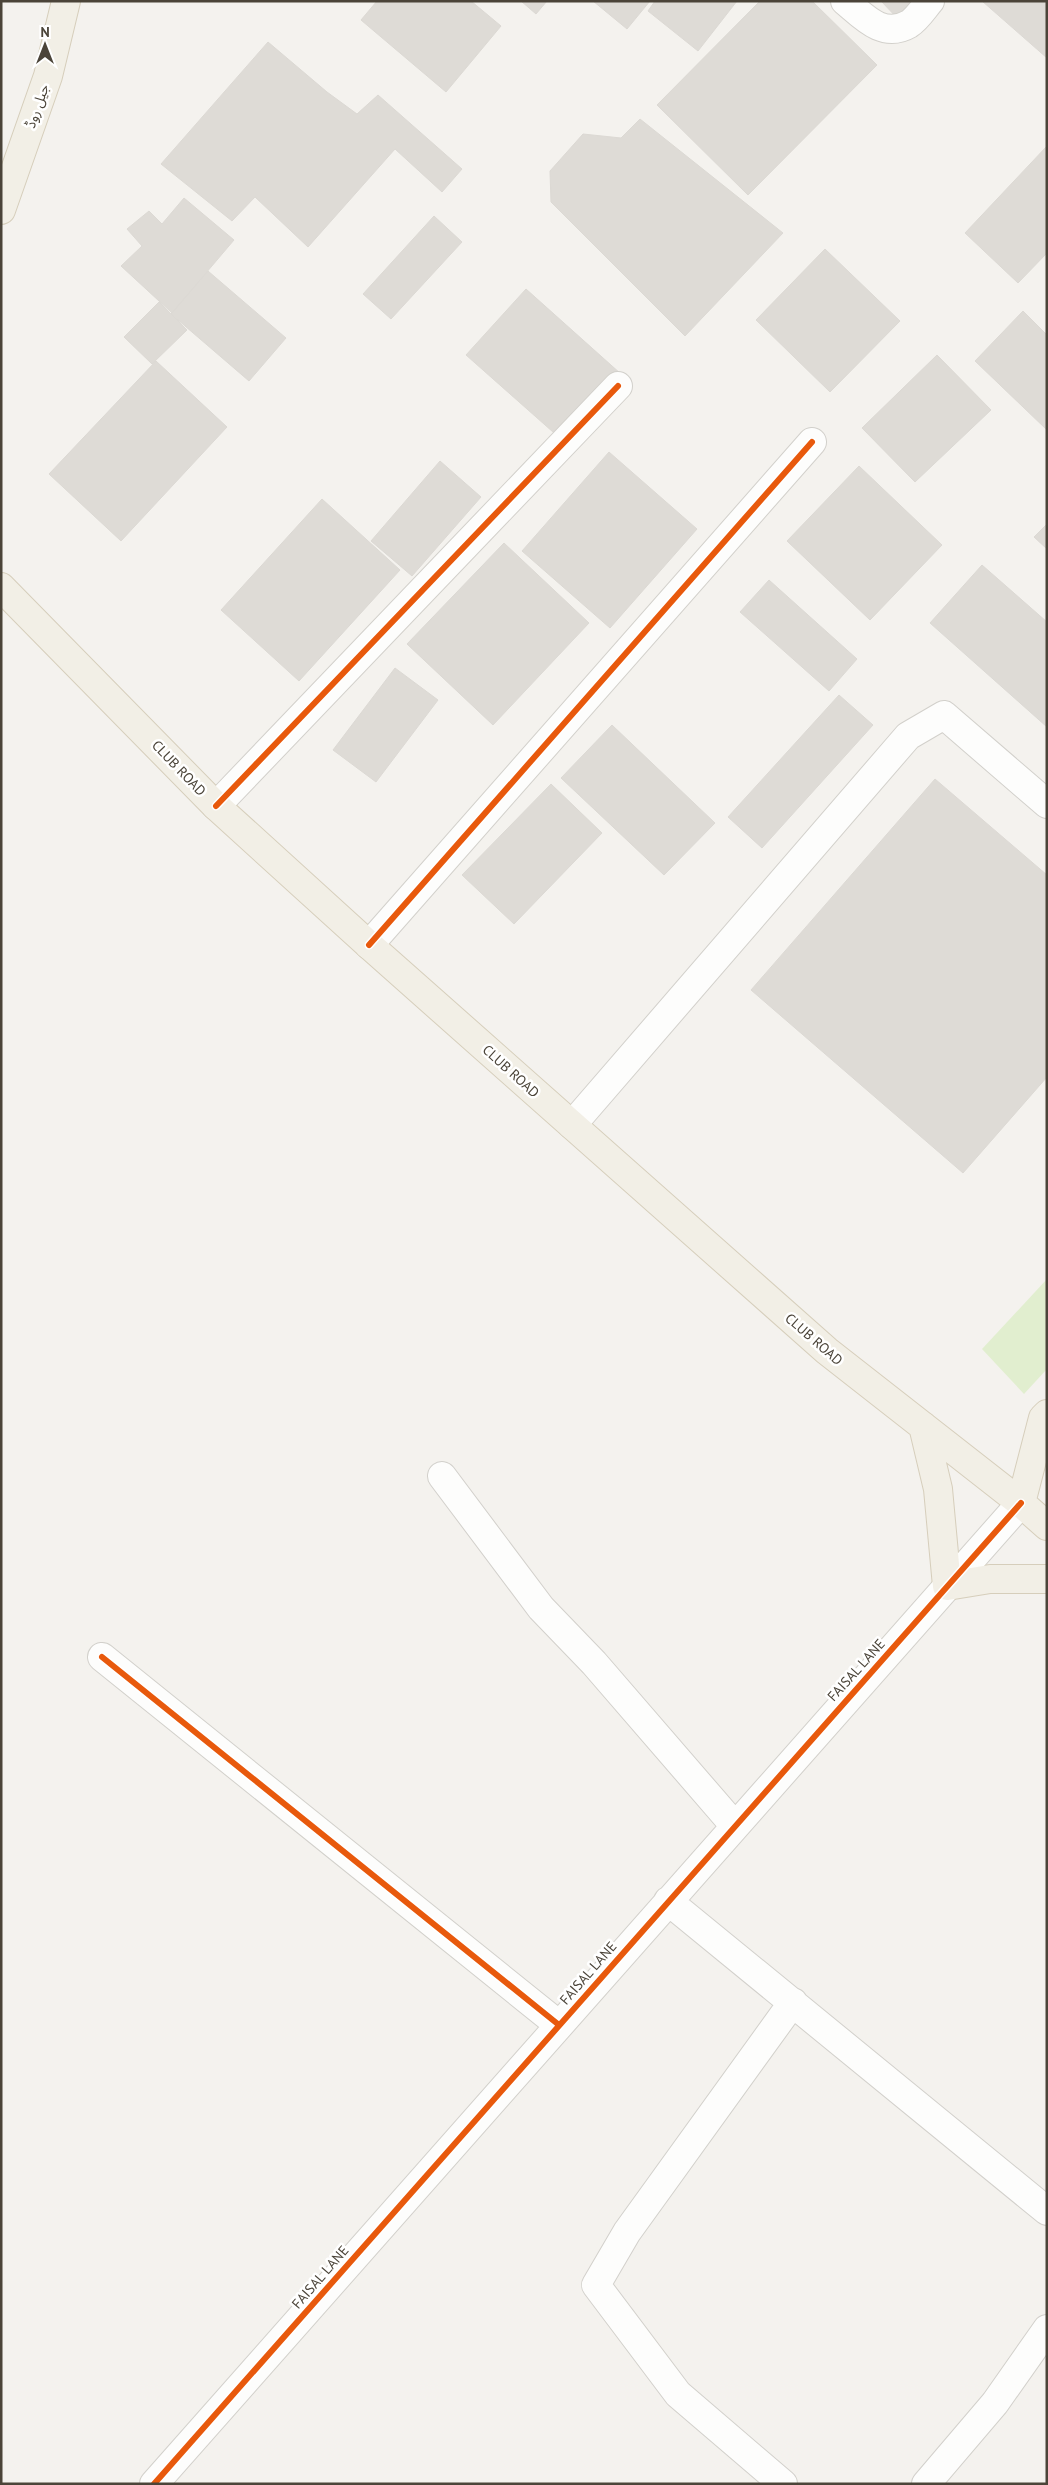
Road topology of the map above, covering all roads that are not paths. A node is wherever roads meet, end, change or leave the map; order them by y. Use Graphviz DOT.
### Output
graph roads {
  1 [pos="66,1"];
  2 [pos="845,1"];
  3 [pos="930,1"];
  4 [pos="1,210"];
  5 [pos="618,386"];
  6 [pos="812,442"];
  7 [pos="1,587"];
  8 [pos="1047,804"];
  9 [pos="216,806"];
  10 [pos="369,945"];
  11 [pos="572,1125"];
  12 [pos="1047,1414"];
  13 [pos="923,1426"];
  14 [pos="442,1476"];
  15 [pos="1047,1485"];
  16 [pos="1021,1503"];
  17 [pos="1047,1526"];
  18 [pos="1047,1578"];
  19 [pos="947,1586"];
  20 [pos="102,1657"];
  21 [pos="734,1826"];
  22 [pos="668,1900"];
  23 [pos="793,2002"];
  24 [pos="559,2025"];
  25 [pos="1047,2211"];
  26 [pos="1047,2329"];
  27 [pos="154,2484"];
  28 [pos="783,2484"];
  29 [pos="926,2484"];
  1 -- 4 [label="main road, جیل روڈ"];
  2 -- 3 [label="street"];
  5 -- 9 [label="street"];
  6 -- 10 [label="street"];
  7 -- 9 [label="main road, CLUB ROAD"];
  8 -- 11 [label="street"];
  9 -- 10 [label="main road, CLUB ROAD"];
  10 -- 11 [label="main road, CLUB ROAD"];
  11 -- 13 [label="main road, CLUB ROAD"];
  12 -- 16 [label="main road, FAISAL LANE"];
  13 -- 16 [label="main road, CLUB ROAD"];
  13 -- 19 [label="main road"];
  14 -- 21 [label="street"];
  15 -- 16 [label="main road, FAISAL LANE"];
  16 -- 17 [label="main road, CLUB ROAD"];
  16 -- 19 [label="street, FAISAL LANE"];
  18 -- 19 [label="main road"];
  19 -- 21 [label="street, FAISAL LANE"];
  20 -- 24 [label="street"];
  21 -- 22 [label="street, FAISAL LANE"];
  22 -- 23 [label="street"];
  22 -- 24 [label="street, FAISAL LANE"];
  23 -- 25 [label="street"];
  23 -- 28 [label="street"];
  24 -- 27 [label="street, FAISAL LANE"];
  26 -- 29 [label="street"];
}
